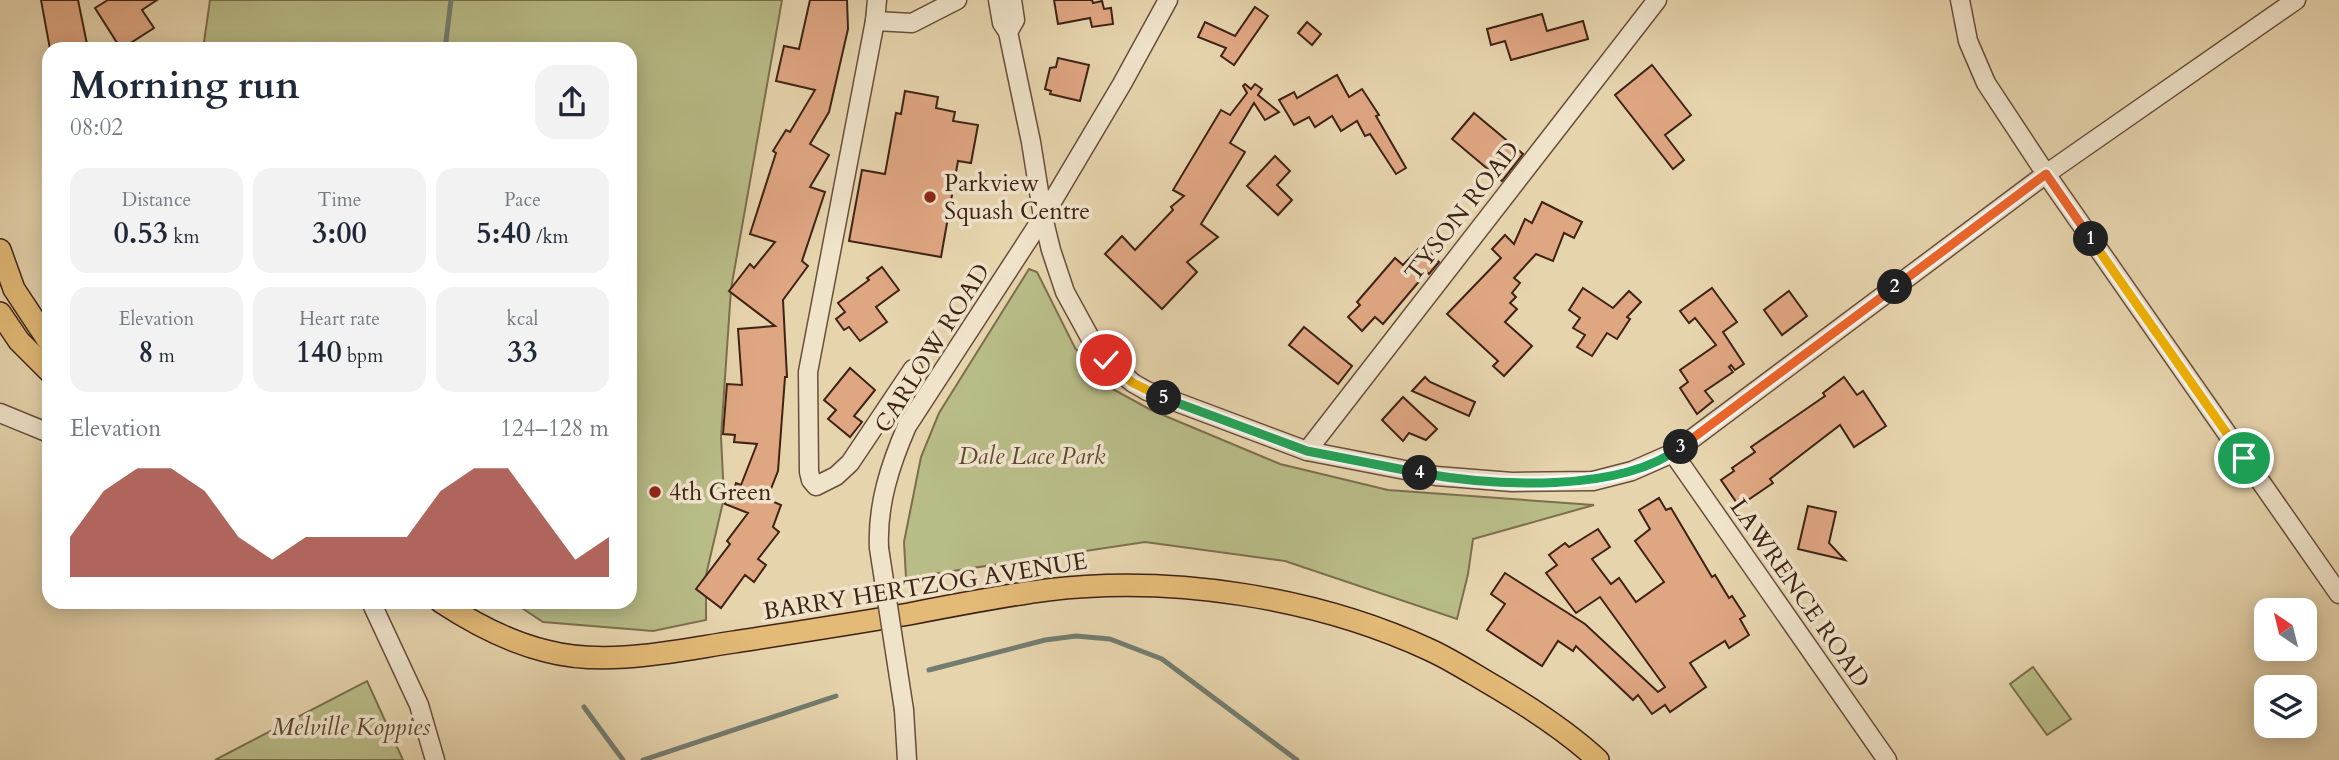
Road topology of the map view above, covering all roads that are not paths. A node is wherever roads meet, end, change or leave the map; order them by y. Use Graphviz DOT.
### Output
graph roads {
  1 [pos="877,0"];
  2 [pos="957,0"];
  3 [pos="998,0"];
  4 [pos="1012,0"];
  5 [pos="1168,0"];
  6 [pos="1657,0"];
  7 [pos="1960,0"];
  8 [pos="2296,0"];
  9 [pos="875,21"];
  10 [pos="1008,32"];
  11 [pos="2046,174"];
  12 [pos="1043,217"];
  13 [pos="0,250"];
  14 [pos="7,292"];
  15 [pos="0,313"];
  16 [pos="42,334"];
  17 [pos="42,364"];
  18 [pos="913,369"];
  19 [pos="0,413"];
  20 [pos="42,430"];
  21 [pos="1307,451"];
  22 [pos="1673,453"];
  23 [pos="2339,594"];
  24 [pos="374,609"];
  25 [pos="451,609"];
  26 [pos="435,760"];
  27 [pos="907,760"];
  28 [pos="1598,760"];
  29 [pos="1887,760"];
  1 -- 9 [label="street"];
  2 -- 9 [label="street"];
  3 -- 10 [label="street"];
  4 -- 10 [label="street"];
  5 -- 12 [label="street, CARLOW ROAD"];
  6 -- 21 [label="street, TYSON ROAD"];
  7 -- 11 [label="street"];
  8 -- 11 [label="street"];
  9 -- 18 [label="street"];
  10 -- 12 [label="street"];
  11 -- 22 [label="street"];
  11 -- 23 [label="street"];
  12 -- 21 [label="street"];
  12 -- 27 [label="street, CARLOW ROAD, bridge"];
  13 -- 14 [label="main road"];
  14 -- 16 [label="main road"];
  15 -- 17 [label="main road"];
  19 -- 20 [label="street"];
  21 -- 22 [label="street"];
  22 -- 29 [label="street, LAWRENCE ROAD"];
  24 -- 26 [label="street"];
  25 -- 28 [label="main road, BARRY HERTZOG AVENUE"];
}
